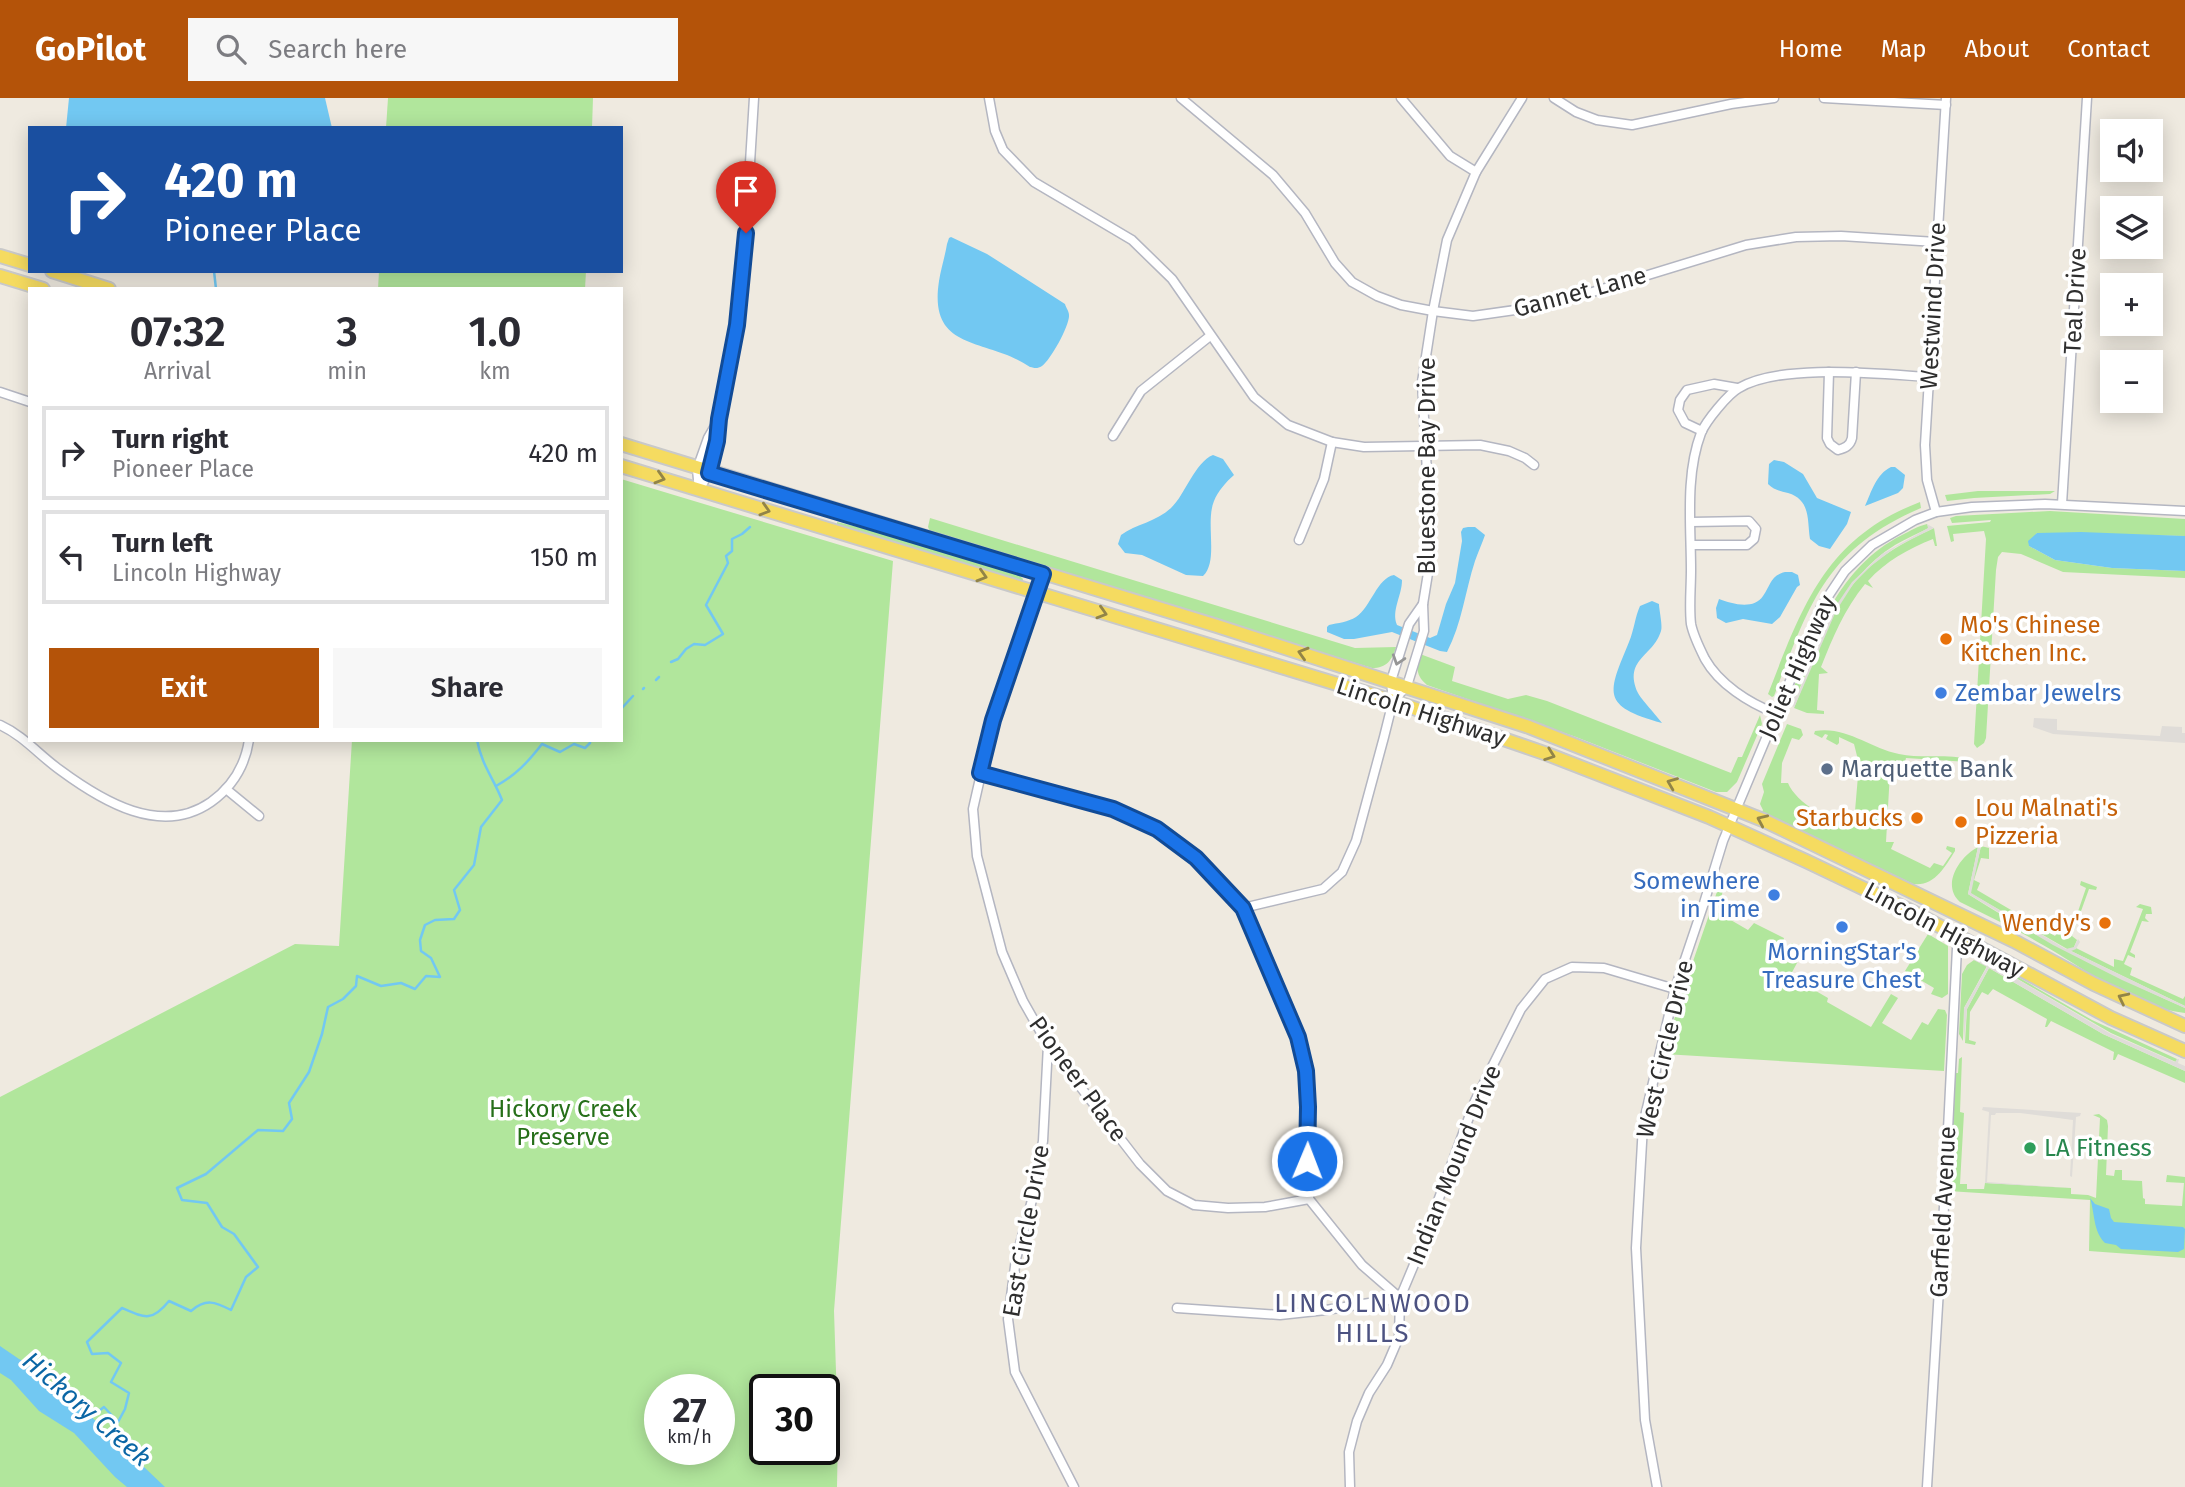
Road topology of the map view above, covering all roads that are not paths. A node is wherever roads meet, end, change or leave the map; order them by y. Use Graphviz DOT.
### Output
graph roads {
  1 [pos="754,98"];
  2 [pos="989,98"];
  3 [pos="1181,98"];
  4 [pos="1401,98"];
  5 [pos="1522,98"];
  6 [pos="1554,98"];
  7 [pos="1774,98"];
  8 [pos="1824,98"];
  9 [pos="2087,98"];
  10 [pos="1946,102"];
  11 [pos="1476,172"];
  12 [pos="1936,242"];
  13 [pos="0,256"];
  14 [pos="28,264"];
  15 [pos="58,273"];
  16 [pos="0,275"];
  17 [pos="37,287"];
  18 [pos="102,287"];
  19 [pos="1433,312"];
  20 [pos="1210,336"];
  21 [pos="1829,372"];
  22 [pos="1856,372"];
  23 [pos="1929,377"];
  24 [pos="1737,388"];
  25 [pos="0,392"];
  26 [pos="28,401"];
  27 [pos="1702,431"];
  28 [pos="1113,436"];
  29 [pos="1332,442"];
  30 [pos="623,445"];
  31 [pos="1426,447"];
  32 [pos="1534,465"];
  33 [pos="623,467"];
  34 [pos="703,471"];
  35 [pos="699,490"];
  36 [pos="2062,505"];
  37 [pos="2185,511"];
  38 [pos="1936,512"];
  39 [pos="1691,522"];
  40 [pos="1299,540"];
  41 [pos="1691,545"];
  42 [pos="1043,574"];
  43 [pos="1037,593"];
  44 [pos="1423,604"];
  45 [pos="1391,681"];
  46 [pos="1408,686"];
  47 [pos="1393,701"];
  48 [pos="1775,713"];
  49 [pos="0,726"];
  50 [pos="248,742"];
  51 [pos="980,773"];
  52 [pos="226,789"];
  53 [pos="1736,808"];
  54 [pos="259,816"];
  55 [pos="1728,827"];
  56 [pos="1243,908"];
  57 [pos="1962,939"];
  58 [pos="1675,989"];
  59 [pos="2185,1026"];
  60 [pos="1048,1045"];
  61 [pos="2185,1051"];
  62 [pos="1309,1199"];
  63 [pos="1400,1298"];
  64 [pos="1177,1308"];
  65 [pos="1074,1487"];
  66 [pos="1350,1487"];
  67 [pos="1657,1487"];
  68 [pos="1927,1487"];
  1 -- 34 [label="street"];
  2 -- 20 [label="street"];
  3 -- 19 [label="street, Gannet Lane"];
  4 -- 11 [label="street"];
  5 -- 11 [label="street, Bluestone Bay Drive"];
  6 -- 7 [label="street"];
  8 -- 10 [label="street"];
  9 -- 36 [label="street, Teal Drive"];
  10 -- 12 [label="street, Westwind Drive"];
  11 -- 19 [label="street, Bluestone Bay Drive"];
  12 -- 19 [label="street, Gannet Lane"];
  12 -- 23 [label="street, Westwind Drive"];
  13 -- 14 [label="main road"];
  15 -- 18 [label="main road"];
  16 -- 17 [label="main road"];
  19 -- 31 [label="street, Bluestone Bay Drive"];
  20 -- 28 [label="street"];
  20 -- 29 [label="street"];
  21 -- 22 [label="street"];
  21 -- 22 [label="street"];
  21 -- 24 [label="street"];
  22 -- 23 [label="street"];
  23 -- 38 [label="street, Westwind Drive"];
  24 -- 27 [label="street"];
  24 -- 27 [label="street"];
  25 -- 26 [label="street"];
  27 -- 39 [label="street"];
  29 -- 31 [label="street"];
  29 -- 40 [label="street"];
  30 -- 34 [label="main road, Lincoln Highway"];
  31 -- 32 [label="street"];
  31 -- 44 [label="street, Bluestone Bay Drive"];
  33 -- 35 [label="main road, Lincoln Highway, one-way"];
  34 -- 35 [label="street"];
  34 -- 42 [label="main road, Lincoln Highway"];
  35 -- 43 [label="main road, Lincoln Highway, one-way"];
  36 -- 37 [label="street, Joliet Highway"];
  36 -- 38 [label="street, Joliet Highway"];
  38 -- 48 [label="street, Joliet Highway"];
  39 -- 41 [label="street"];
  39 -- 41 [label="street"];
  41 -- 48 [label="street"];
  42 -- 43 [label="street, Pioneer Place"];
  45 -- 42 [label="main road, Lincoln Highway, one-way"];
  43 -- 47 [label="main road, Lincoln Highway, one-way"];
  43 -- 51 [label="street, Pioneer Place"];
  44 -- 45 [label="street, Bluestone Bay Drive, one-way"];
  44 -- 46 [label="street, Bluestone Bay Drive"];
  45 -- 46 [label="main road, Lincoln Highway"];
  45 -- 47 [label="street, Bluestone Bay Drive"];
  46 -- 47 [label="street, Bluestone Bay Drive"];
  53 -- 46 [label="main road, Lincoln Highway, one-way"];
  47 -- 55 [label="main road, Lincoln Highway, one-way"];
  47 -- 56 [label="street"];
  48 -- 53 [label="street, Joliet Highway"];
  49 -- 52 [label="street"];
  50 -- 52 [label="street"];
  51 -- 56 [label="street"];
  51 -- 60 [label="street, Pioneer Place"];
  52 -- 54 [label="street"];
  53 -- 55 [label="street, Joliet Highway"];
  59 -- 53 [label="main road, Lincoln Highway, one-way"];
  55 -- 57 [label="main road, Lincoln Highway"];
  55 -- 58 [label="street, West Circle Drive"];
  56 -- 62 [label="street"];
  57 -- 61 [label="main road, Lincoln Highway"];
  57 -- 68 [label="street, Garfield Avenue"];
  58 -- 63 [label="street, Indian Mound Drive"];
  58 -- 67 [label="street, West Circle Drive"];
  60 -- 62 [label="street, Pioneer Place"];
  60 -- 65 [label="street, East Circle Drive"];
  62 -- 63 [label="street"];
  63 -- 64 [label="street"];
  63 -- 66 [label="street, Indian Mound Drive"];
}
